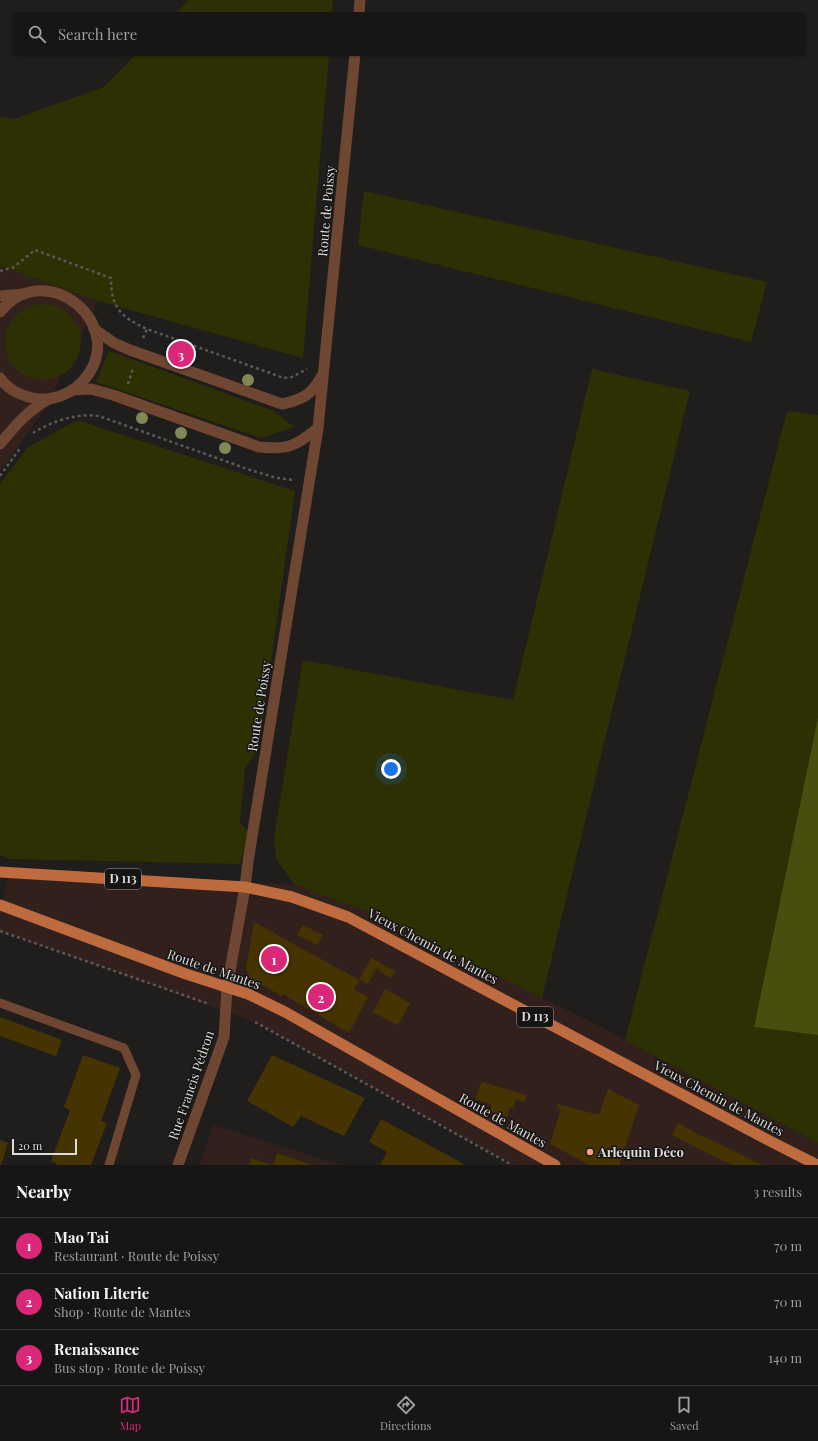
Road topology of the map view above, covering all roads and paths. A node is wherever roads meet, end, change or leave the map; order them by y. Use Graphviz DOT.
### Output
graph roads {
  1 [pos="360,0"];
  2 [pos="359,12"];
  3 [pos="355,56"];
  4 [pos="0,271"];
  5 [pos="24,294"];
  6 [pos="0,296"];
  7 [pos="0,312"];
  8 [pos="94,329"];
  9 [pos="147,329"];
  10 [pos="142,341"];
  11 [pos="135,363"];
  12 [pos="325,369"];
  13 [pos="0,378"];
  14 [pos="126,388"];
  15 [pos="73,390"];
  16 [pos="48,399"];
  17 [pos="318,428"];
  18 [pos="32,434"];
  19 [pos="0,444"];
  20 [pos="24,444"];
  21 [pos="0,476"];
  22 [pos="310,480"];
  23 [pos="0,872"];
  24 [pos="245,886"];
  25 [pos="0,905"];
  26 [pos="0,931"];
  27 [pos="227,988"];
  28 [pos="0,1003"];
  29 [pos="213,1005"];
  30 [pos="255,1022"];
  31 [pos="109,1165"];
  32 [pos="178,1165"];
  33 [pos="512,1165"];
  34 [pos="555,1165"];
  35 [pos="818,1165"];
  1 -- 2 [label="street"];
  3 -- 12 [label="street, Route de Poissy"];
  4 -- 9 [label="path"];
  5 -- 6 [label="street"];
  5 -- 7 [label="street"];
  5 -- 8 [label="street"];
  8 -- 12 [label="street, Route de Poissy"];
  8 -- 15 [label="street"];
  9 -- 10 [label="path"];
  9 -- 12 [label="path"];
  11 -- 14 [label="path"];
  12 -- 17 [label="street, Route de Poissy"];
  13 -- 16 [label="street"];
  15 -- 16 [label="street"];
  15 -- 17 [label="street"];
  16 -- 19 [label="street"];
  17 -- 22 [label="street, Route de Poissy"];
  18 -- 22 [label="path"];
  20 -- 21 [label="path"];
  22 -- 24 [label="street, Route de Poissy"];
  23 -- 24 [label="main road, Vieux Chemin de Mantes / D 113"];
  24 -- 27 [label="street, Route de Poissy"];
  24 -- 35 [label="main road, Vieux Chemin de Mantes / D 113"];
  25 -- 27 [label="main road, Route de Mantes"];
  26 -- 29 [label="path"];
  27 -- 32 [label="street, Rue Francis Pédron"];
  27 -- 34 [label="main road, Route de Mantes"];
  28 -- 31 [label="lane"];
  30 -- 33 [label="path"];
}
